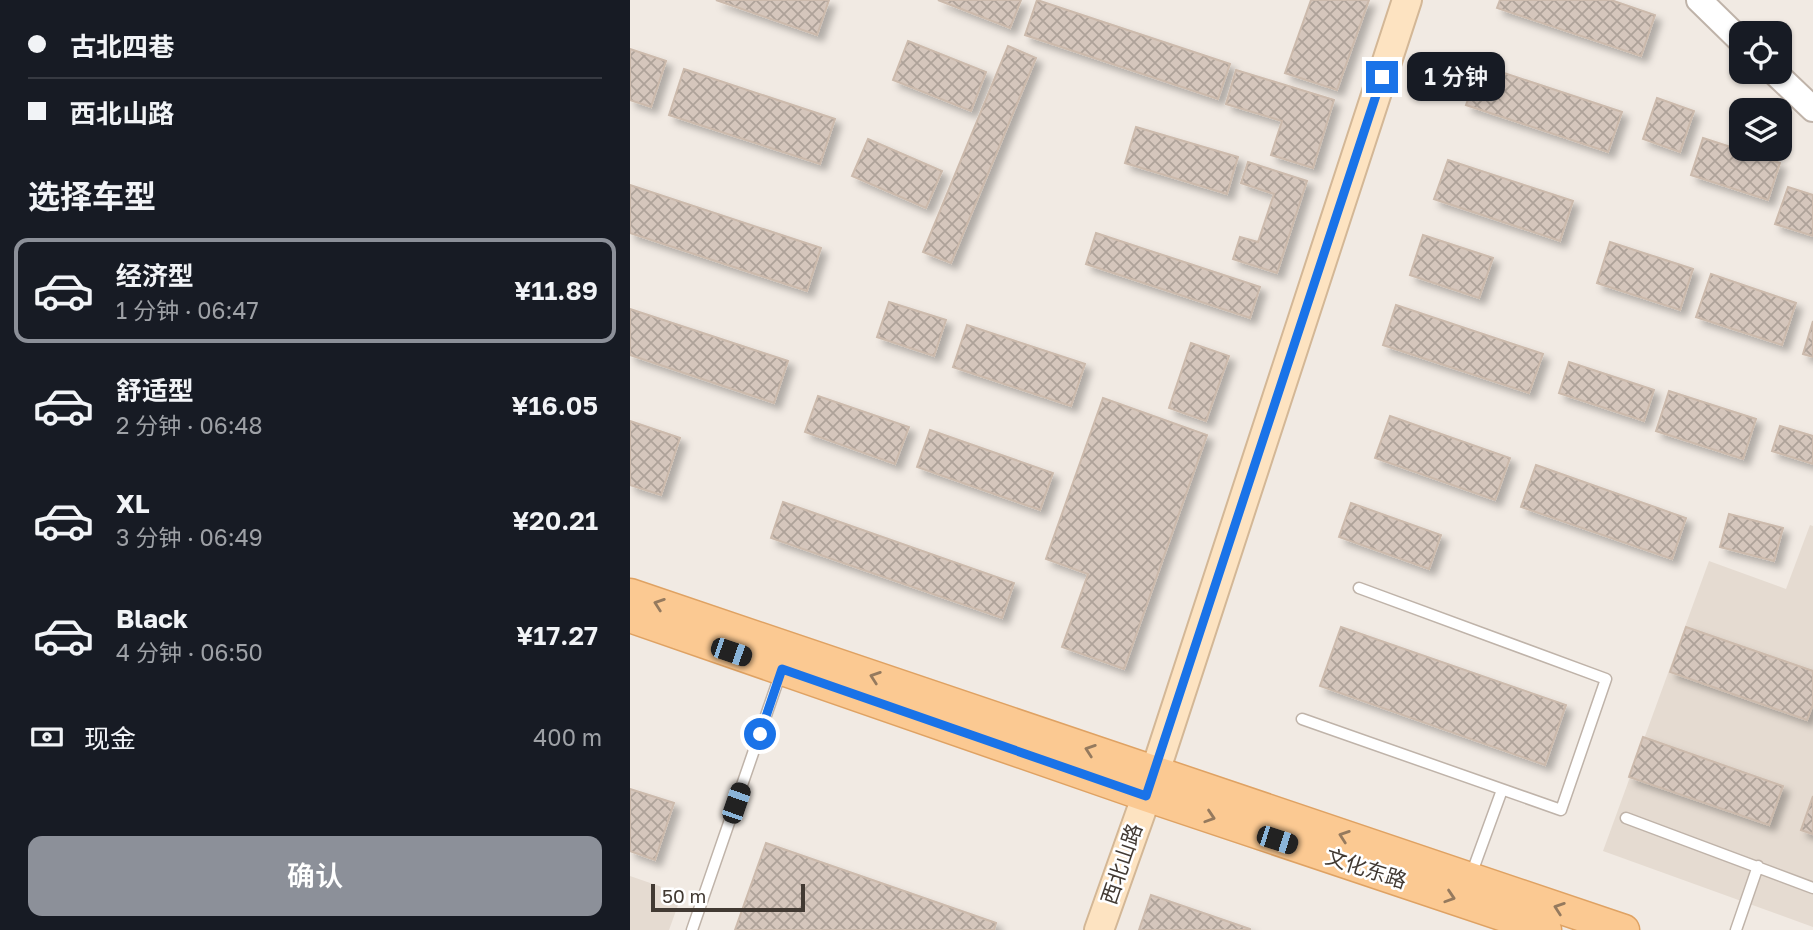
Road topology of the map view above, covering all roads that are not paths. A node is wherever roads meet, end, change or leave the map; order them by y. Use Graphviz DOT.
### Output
graph roads {
  1 [pos="1407,0"];
  2 [pos="1699,0"];
  3 [pos="1729,29"];
  4 [pos="1787,84"];
  5 [pos="1813,109"];
  6 [pos="1359,588"];
  7 [pos="630,594"];
  8 [pos="630,617"];
  9 [pos="782,669"];
  10 [pos="1302,719"];
  11 [pos="1150,784"];
  12 [pos="1502,790"];
  13 [pos="1626,818"];
  14 [pos="1758,866"];
  15 [pos="1470,878"];
  16 [pos="1813,888"];
  17 [pos="692,930"];
  18 [pos="1099,930"];
  19 [pos="1546,930"];
  20 [pos="1624,930"];
  21 [pos="1736,930"];
  1 -- 11 [label="main road, 西北山路"];
  2 -- 3 [label="street"];
  4 -- 5 [label="street"];
  6 -- 12 [label="lane"];
  11 -- 7 [label="main road, one-way"];
  8 -- 9 [label="main road"];
  9 -- 11 [label="main road"];
  9 -- 17 [label="lane"];
  10 -- 12 [label="lane"];
  15 -- 11 [label="main road, one-way"];
  11 -- 18 [label="main road, 西北山路"];
  11 -- 19 [label="main road, 文化东路, one-way"];
  12 -- 15 [label="lane"];
  13 -- 14 [label="lane"];
  14 -- 16 [label="lane"];
  14 -- 21 [label="lane"];
  20 -- 15 [label="main road, one-way"];
}
